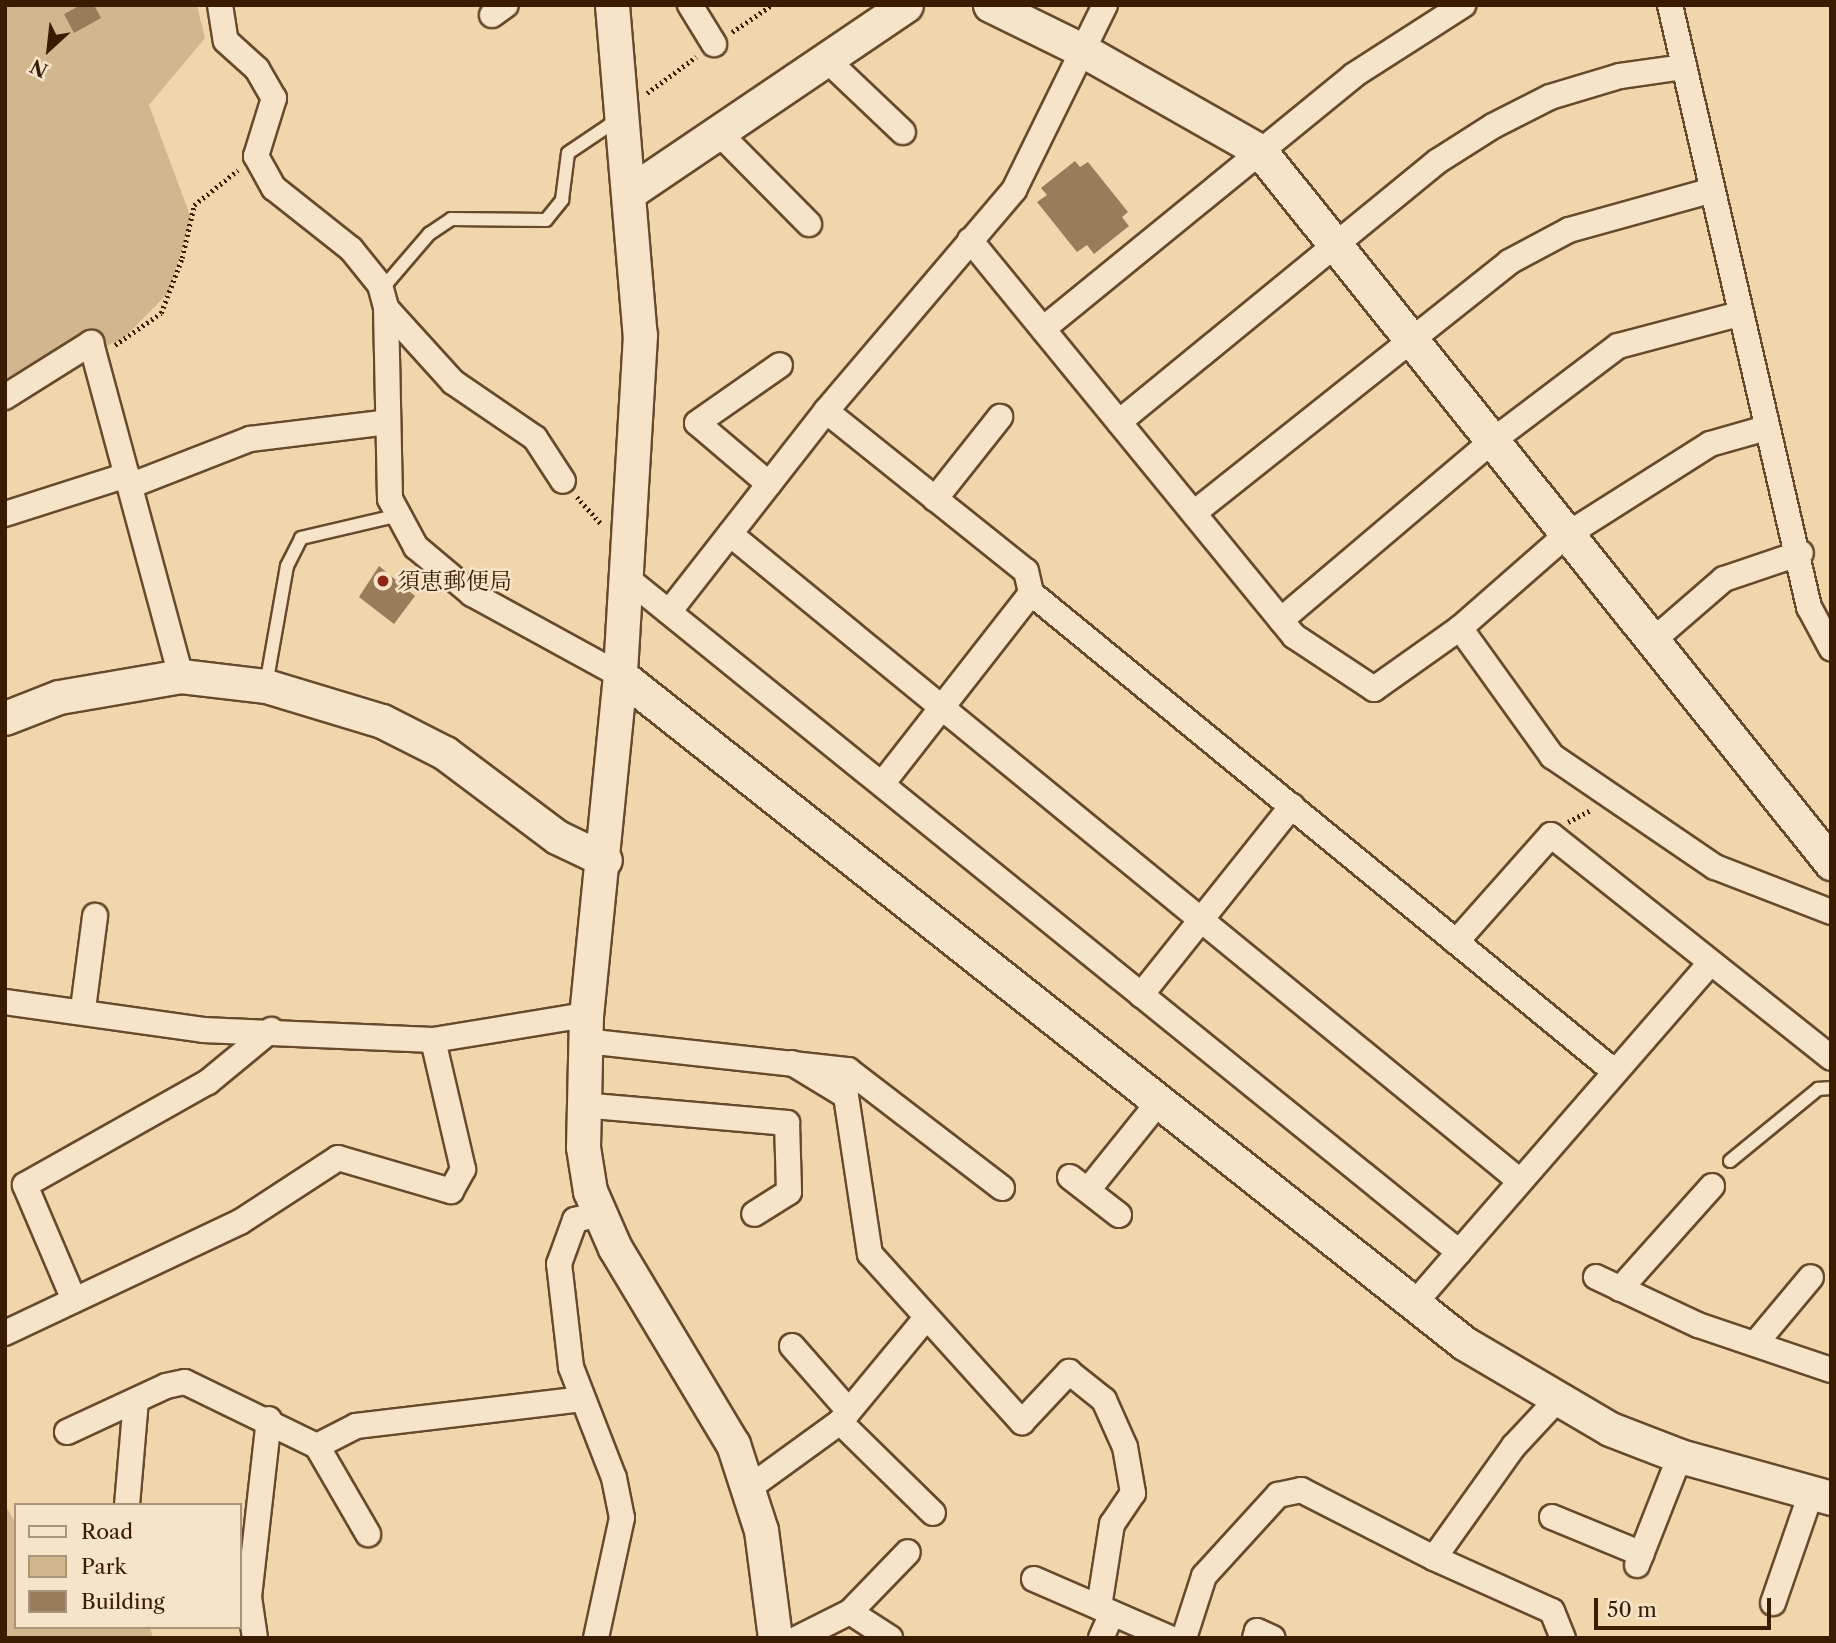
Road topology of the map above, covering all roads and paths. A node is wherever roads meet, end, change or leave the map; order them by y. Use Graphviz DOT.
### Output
graph roads {
  1 [pos="220,5"];
  2 [pos="612,5"];
  3 [pos="690,5"];
  4 [pos="990,5"];
  5 [pos="1105,5"];
  6 [pos="1463,5"];
  7 [pos="1670,5"];
  8 [pos="895,8"];
  9 [pos="714,44"];
  10 [pos="1084,51"];
  11 [pos="826,59"];
  12 [pos="1684,67"];
  13 [pos="622,124"];
  14 [pos="902,132"];
  15 [pos="719,133"];
  16 [pos="1261,151"];
  17 [pos="256,156"];
  18 [pos="1713,190"];
  19 [pos="630,192"];
  20 [pos="810,224"];
  21 [pos="970,240"];
  22 [pos="1336,246"];
  23 [pos="384,299"];
  24 [pos="1739,314"];
  25 [pos="1043,329"];
  26 [pos="1412,342"];
  27 [pos="94,365"];
  28 [pos="780,365"];
  29 [pos="5,397"];
  30 [pos="826,411"];
  31 [pos="1000,417"];
  32 [pos="388,422"];
  33 [pos="1119,422"];
  34 [pos="1766,428"];
  35 [pos="1491,442"];
  36 [pos="130,480"];
  37 [pos="563,481"];
  38 [pos="769,484"];
  39 [pos="935,499"];
  40 [pos="1194,513"];
  41 [pos="5,514"];
  42 [pos="399,515"];
  43 [pos="730,534"];
  44 [pos="1565,536"];
  45 [pos="1801,553"];
  46 [pos="624,563"];
  47 [pos="1031,593"];
  48 [pos="669,612"];
  49 [pos="1281,620"];
  50 [pos="1460,628"];
  51 [pos="1650,643"];
  52 [pos="1831,648"];
  53 [pos="181,676"];
  54 [pos="620,676"];
  55 [pos="266,686"];
  56 [pos="941,707"];
  57 [pos="5,718"];
  58 [pos="882,784"];
  59 [pos="1613,797"];
  60 [pos="1292,806"];
  61 [pos="1551,835"];
  62 [pos="605,860"];
  63 [pos="1831,863"];
  64 [pos="1831,912"];
  65 [pos="95,916"];
  66 [pos="1200,919"];
  67 [pos="1456,942"];
  68 [pos="1709,965"];
  69 [pos="1141,995"];
  70 [pos="5,1002"];
  71 [pos="83,1009"];
  72 [pos="586,1028"];
  73 [pos="271,1030"];
  74 [pos="433,1040"];
  75 [pos="1831,1058"];
  76 [pos="792,1063"];
  77 [pos="1615,1072"];
  78 [pos="1831,1088"];
  79 [pos="1158,1103"];
  80 [pos="582,1105"];
  81 [pos="1730,1161"];
  82 [pos="1520,1181"];
  83 [pos="1712,1186"];
  84 [pos="1002,1188"];
  85 [pos="15,1191"];
  86 [pos="599,1214"];
  87 [pos="754,1214"];
  88 [pos="1119,1216"];
  89 [pos="1459,1252"];
  90 [pos="1811,1277"];
  91 [pos="1596,1278"];
  92 [pos="1620,1289"];
  93 [pos="74,1300"];
  94 [pos="1413,1305"];
  95 [pos="927,1317"];
  96 [pos="5,1333"];
  97 [pos="1755,1344"];
  98 [pos="792,1346"];
  99 [pos="1831,1370"];
  100 [pos="581,1399"];
  101 [pos="136,1401"];
  102 [pos="1556,1401"];
  103 [pos="845,1417"];
  104 [pos="269,1419"];
  105 [pos="68,1432"];
  106 [pos="317,1446"];
  107 [pos="1680,1456"];
  108 [pos="749,1488"];
  109 [pos="1821,1495"];
  110 [pos="127,1503"];
  111 [pos="933,1513"];
  112 [pos="1552,1517"];
  113 [pos="368,1534"];
  114 [pos="908,1552"];
  115 [pos="1434,1558"];
  116 [pos="1034,1579"];
  117 [pos="245,1596"];
  118 [pos="1773,1603"];
  119 [pos="1106,1610"];
  120 [pos="850,1612"];
  121 [pos="600,1628"];
  122 [pos="255,1638"];
  123 [pos="578,1638"];
  124 [pos="775,1638"];
  125 [pos="798,1638"];
  126 [pos="890,1638"];
  127 [pos="1101,1638"];
  128 [pos="1170,1638"];
  129 [pos="1184,1638"];
  130 [pos="1255,1638"];
  131 [pos="1273,1638"];
  132 [pos="1563,1638"];
  1 -- 17 [label="street"];
  2 -- 13 [label="street"];
  3 -- 9 [label="street"];
  4 -- 10 [label="street"];
  5 -- 10 [label="street"];
  6 -- 16 [label="street"];
  7 -- 12 [label="street"];
  8 -- 11 [label="street"];
  10 -- 16 [label="street"];
  10 -- 21 [label="street"];
  11 -- 14 [label="street"];
  11 -- 15 [label="street"];
  12 -- 18 [label="street"];
  12 -- 22 [label="street"];
  13 -- 19 [label="street"];
  13 -- 23 [label="lane"];
  15 -- 19 [label="street"];
  15 -- 20 [label="street"];
  16 -- 22 [label="street"];
  16 -- 25 [label="street"];
  17 -- 23 [label="street"];
  17 -- 27 [label="path"];
  18 -- 24 [label="street"];
  18 -- 26 [label="street"];
  19 -- 46 [label="street"];
  21 -- 25 [label="street"];
  21 -- 30 [label="street"];
  22 -- 26 [label="street"];
  22 -- 33 [label="street"];
  23 -- 32 [label="street"];
  23 -- 37 [label="street"];
  24 -- 34 [label="street"];
  24 -- 35 [label="street"];
  25 -- 33 [label="street"];
  26 -- 35 [label="street"];
  26 -- 40 [label="street"];
  27 -- 29 [label="street"];
  27 -- 36 [label="street"];
  28 -- 38 [label="street"];
  30 -- 38 [label="street"];
  30 -- 39 [label="street"];
  31 -- 39 [label="street"];
  32 -- 36 [label="street"];
  32 -- 42 [label="street"];
  33 -- 40 [label="street"];
  34 -- 44 [label="street"];
  34 -- 45 [label="street"];
  35 -- 44 [label="street"];
  35 -- 49 [label="street"];
  36 -- 41 [label="street"];
  36 -- 53 [label="street"];
  37 -- 46 [label="path"];
  38 -- 43 [label="street"];
  39 -- 47 [label="street"];
  40 -- 49 [label="street"];
  42 -- 54 [label="street"];
  42 -- 55 [label="lane"];
  43 -- 48 [label="street"];
  43 -- 56 [label="street"];
  44 -- 50 [label="street"];
  44 -- 51 [label="street"];
  45 -- 51 [label="street"];
  45 -- 52 [label="street"];
  46 -- 48 [label="street"];
  46 -- 54 [label="street"];
  47 -- 56 [label="street"];
  47 -- 60 [label="street"];
  48 -- 58 [label="street"];
  49 -- 50 [label="street"];
  50 -- 59 [label="street"];
  51 -- 63 [label="street"];
  53 -- 55 [label="street"];
  53 -- 57 [label="street"];
  54 -- 62 [label="street"];
  54 -- 79 [label="street"];
  55 -- 62 [label="street"];
  56 -- 58 [label="street"];
  56 -- 66 [label="street"];
  58 -- 69 [label="street"];
  59 -- 61 [label="path"];
  59 -- 64 [label="street"];
  60 -- 66 [label="street"];
  60 -- 67 [label="street"];
  61 -- 67 [label="street"];
  61 -- 68 [label="street"];
  62 -- 72 [label="street"];
  65 -- 71 [label="street"];
  66 -- 69 [label="street"];
  66 -- 82 [label="street"];
  67 -- 77 [label="street"];
  68 -- 75 [label="street"];
  68 -- 77 [label="street"];
  69 -- 89 [label="street"];
  70 -- 71 [label="street"];
  71 -- 73 [label="street"];
  72 -- 74 [label="street"];
  72 -- 76 [label="street"];
  72 -- 80 [label="street"];
  73 -- 74 [label="street"];
  73 -- 85 [label="street"];
  74 -- 93 [label="street"];
  76 -- 84 [label="street"];
  76 -- 95 [label="street"];
  77 -- 82 [label="street"];
  78 -- 81 [label="lane"];
  79 -- 88 [label="street"];
  79 -- 94 [label="street"];
  80 -- 86 [label="street"];
  80 -- 87 [label="street"];
  82 -- 89 [label="street"];
  83 -- 92 [label="street"];
  85 -- 93 [label="street"];
  86 -- 100 [label="street"];
  86 -- 108 [label="street"];
  89 -- 94 [label="street"];
  90 -- 97 [label="street"];
  91 -- 92 [label="street"];
  92 -- 97 [label="street"];
  93 -- 96 [label="street"];
  94 -- 102 [label="street"];
  95 -- 103 [label="street"];
  95 -- 119 [label="street"];
  97 -- 99 [label="street"];
  98 -- 103 [label="street"];
  100 -- 106 [label="street"];
  100 -- 121 [label="street"];
  101 -- 104 [label="street"];
  101 -- 105 [label="street"];
  101 -- 110 [label="street"];
  102 -- 107 [label="street"];
  102 -- 115 [label="street"];
  103 -- 108 [label="street"];
  103 -- 111 [label="street"];
  104 -- 106 [label="street"];
  104 -- 117 [label="street"];
  106 -- 113 [label="street"];
  107 -- 109 [label="street"];
  107 -- 112 [label="street"];
  108 -- 124 [label="street"];
  109 -- 118 [label="street"];
  114 -- 120 [label="street"];
  115 -- 129 [label="street"];
  115 -- 132 [label="street"];
  116 -- 119 [label="street"];
  117 -- 122 [label="street"];
  119 -- 127 [label="street"];
  119 -- 128 [label="street"];
  120 -- 125 [label="street"];
  120 -- 126 [label="street"];
  121 -- 123 [label="street"];
  130 -- 131 [label="street"];
}
